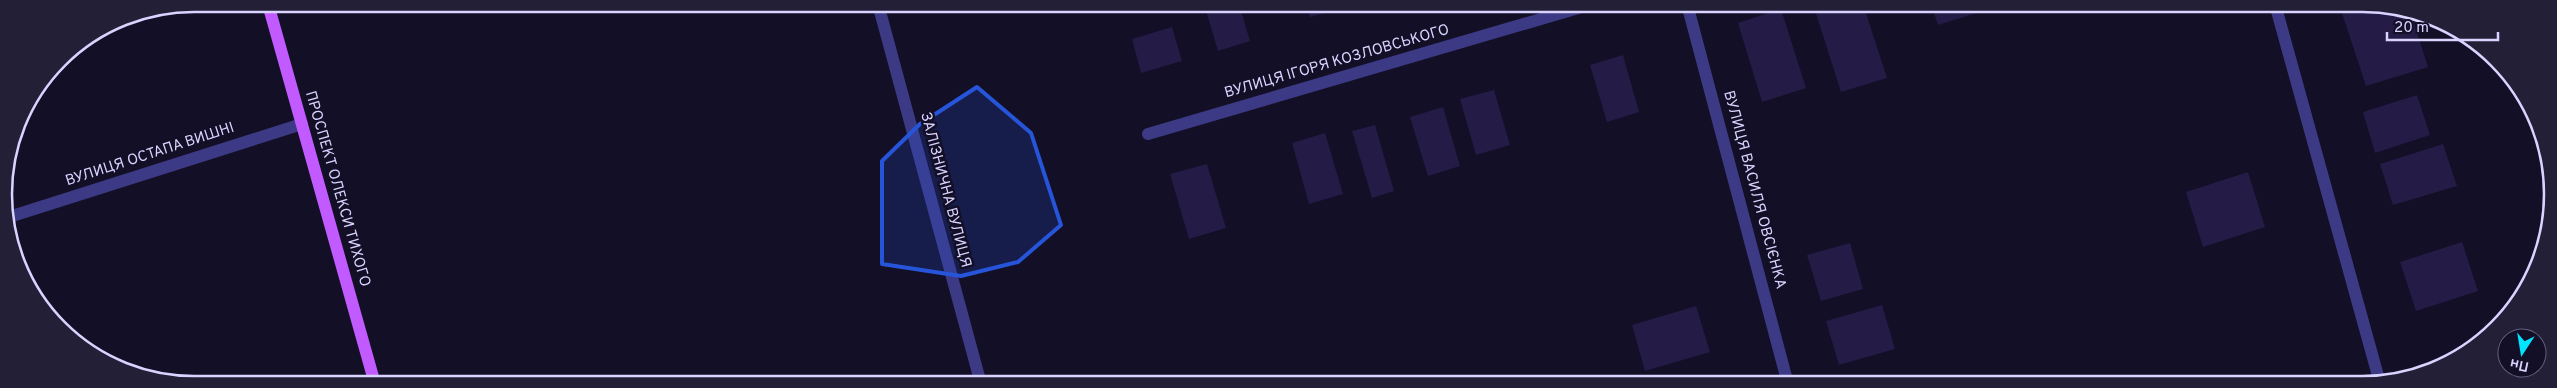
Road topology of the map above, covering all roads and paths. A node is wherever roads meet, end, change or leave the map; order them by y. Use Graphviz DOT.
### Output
graph roads {
  1 [pos="270,12"];
  2 [pos="880,12"];
  3 [pos="1565,12"];
  4 [pos="1689,12"];
  5 [pos="2277,12"];
  6 [pos="302,124"];
  7 [pos="1148,134"];
  8 [pos="14,215"];
  9 [pos="2378,375"];
  10 [pos="373,376"];
  11 [pos="979,376"];
  12 [pos="1786,376"];
  1 -- 6 [label="main road, ПРОСПЕКТ ОЛЕКСИ ТИХОГО"];
  2 -- 11 [label="street, ЗАЛІЗНИЧНА ВУЛИЦЯ"];
  3 -- 7 [label="street, ВУЛИЦЯ ІГОРЯ КОЗЛОВСЬКОГО"];
  4 -- 12 [label="street, ВУЛИЦЯ ВАСИЛЯ ОВСІЄНКА"];
  5 -- 9 [label="street"];
  6 -- 8 [label="street, ВУЛИЦЯ ОСТАПА ВИШНІ"];
  6 -- 10 [label="main road, ПРОСПЕКТ ОЛЕКСИ ТИХОГО"];
}
